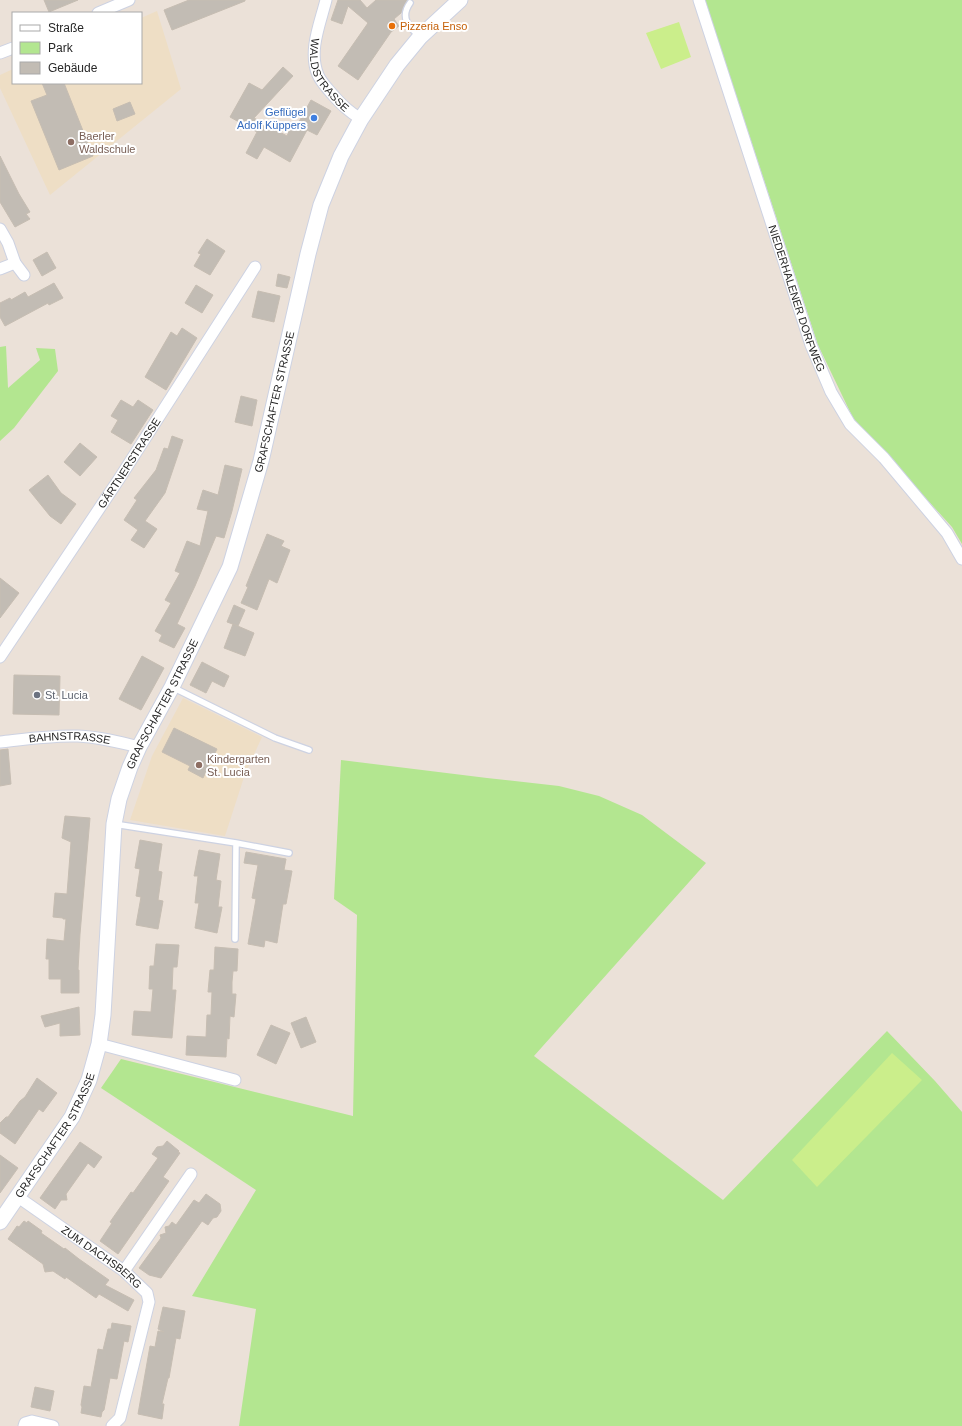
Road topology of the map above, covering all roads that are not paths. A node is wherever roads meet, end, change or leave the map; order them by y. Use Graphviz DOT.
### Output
graph roads {
  1 [pos="130,0"];
  2 [pos="326,0"];
  3 [pos="460,0"];
  4 [pos="699,0"];
  5 [pos="410,4"];
  6 [pos="100,12"];
  7 [pos="420,38"];
  8 [pos="12,48"];
  9 [pos="0,53"];
  10 [pos="361,119"];
  11 [pos="0,229"];
  12 [pos="15,263"];
  13 [pos="255,267"];
  14 [pos="0,269"];
  15 [pos="24,275"];
  16 [pos="962,559"];
  17 [pos="0,657"];
  18 [pos="172,687"];
  19 [pos="0,742"];
  20 [pos="139,747"];
  21 [pos="309,750"];
  22 [pos="114,824"];
  23 [pos="236,843"];
  24 [pos="289,853"];
  25 [pos="236,939"];
  26 [pos="99,1044"];
  27 [pos="235,1080"];
  28 [pos="191,1174"];
  29 [pos="18,1197"];
  30 [pos="0,1222"];
  31 [pos="124,1271"];
  32 [pos="24,1426"];
  33 [pos="53,1426"];
  34 [pos="112,1426"];
  1 -- 6 [label="street"];
  2 -- 10 [label="street, WALDSTRASSE"];
  3 -- 7 [label="main road, GRAFSCHAFTER STRASSE"];
  4 -- 16 [label="street, NIEDERHALENER DORFWEG"];
  5 -- 7 [label="lane"];
  7 -- 10 [label="main road, GRAFSCHAFTER STRASSE"];
  8 -- 9 [label="street"];
  10 -- 18 [label="main road, GRAFSCHAFTER STRASSE"];
  11 -- 12 [label="street"];
  12 -- 14 [label="street"];
  12 -- 15 [label="street"];
  13 -- 17 [label="street, GÄRTNERSTRASSE"];
  18 -- 20 [label="main road, GRAFSCHAFTER STRASSE"];
  18 -- 21 [label="lane"];
  19 -- 20 [label="street, BAHNSTRASSE"];
  20 -- 22 [label="main road, GRAFSCHAFTER STRASSE"];
  22 -- 23 [label="lane"];
  22 -- 26 [label="main road, GRAFSCHAFTER STRASSE"];
  23 -- 24 [label="lane"];
  23 -- 25 [label="lane"];
  26 -- 27 [label="street"];
  26 -- 29 [label="main road, GRAFSCHAFTER STRASSE"];
  28 -- 31 [label="street"];
  29 -- 30 [label="main road, GRAFSCHAFTER STRASSE"];
  29 -- 31 [label="street, ZUM DACHSBERG"];
  31 -- 34 [label="street, ZUM DACHSBERG"];
  32 -- 33 [label="street"];
}
